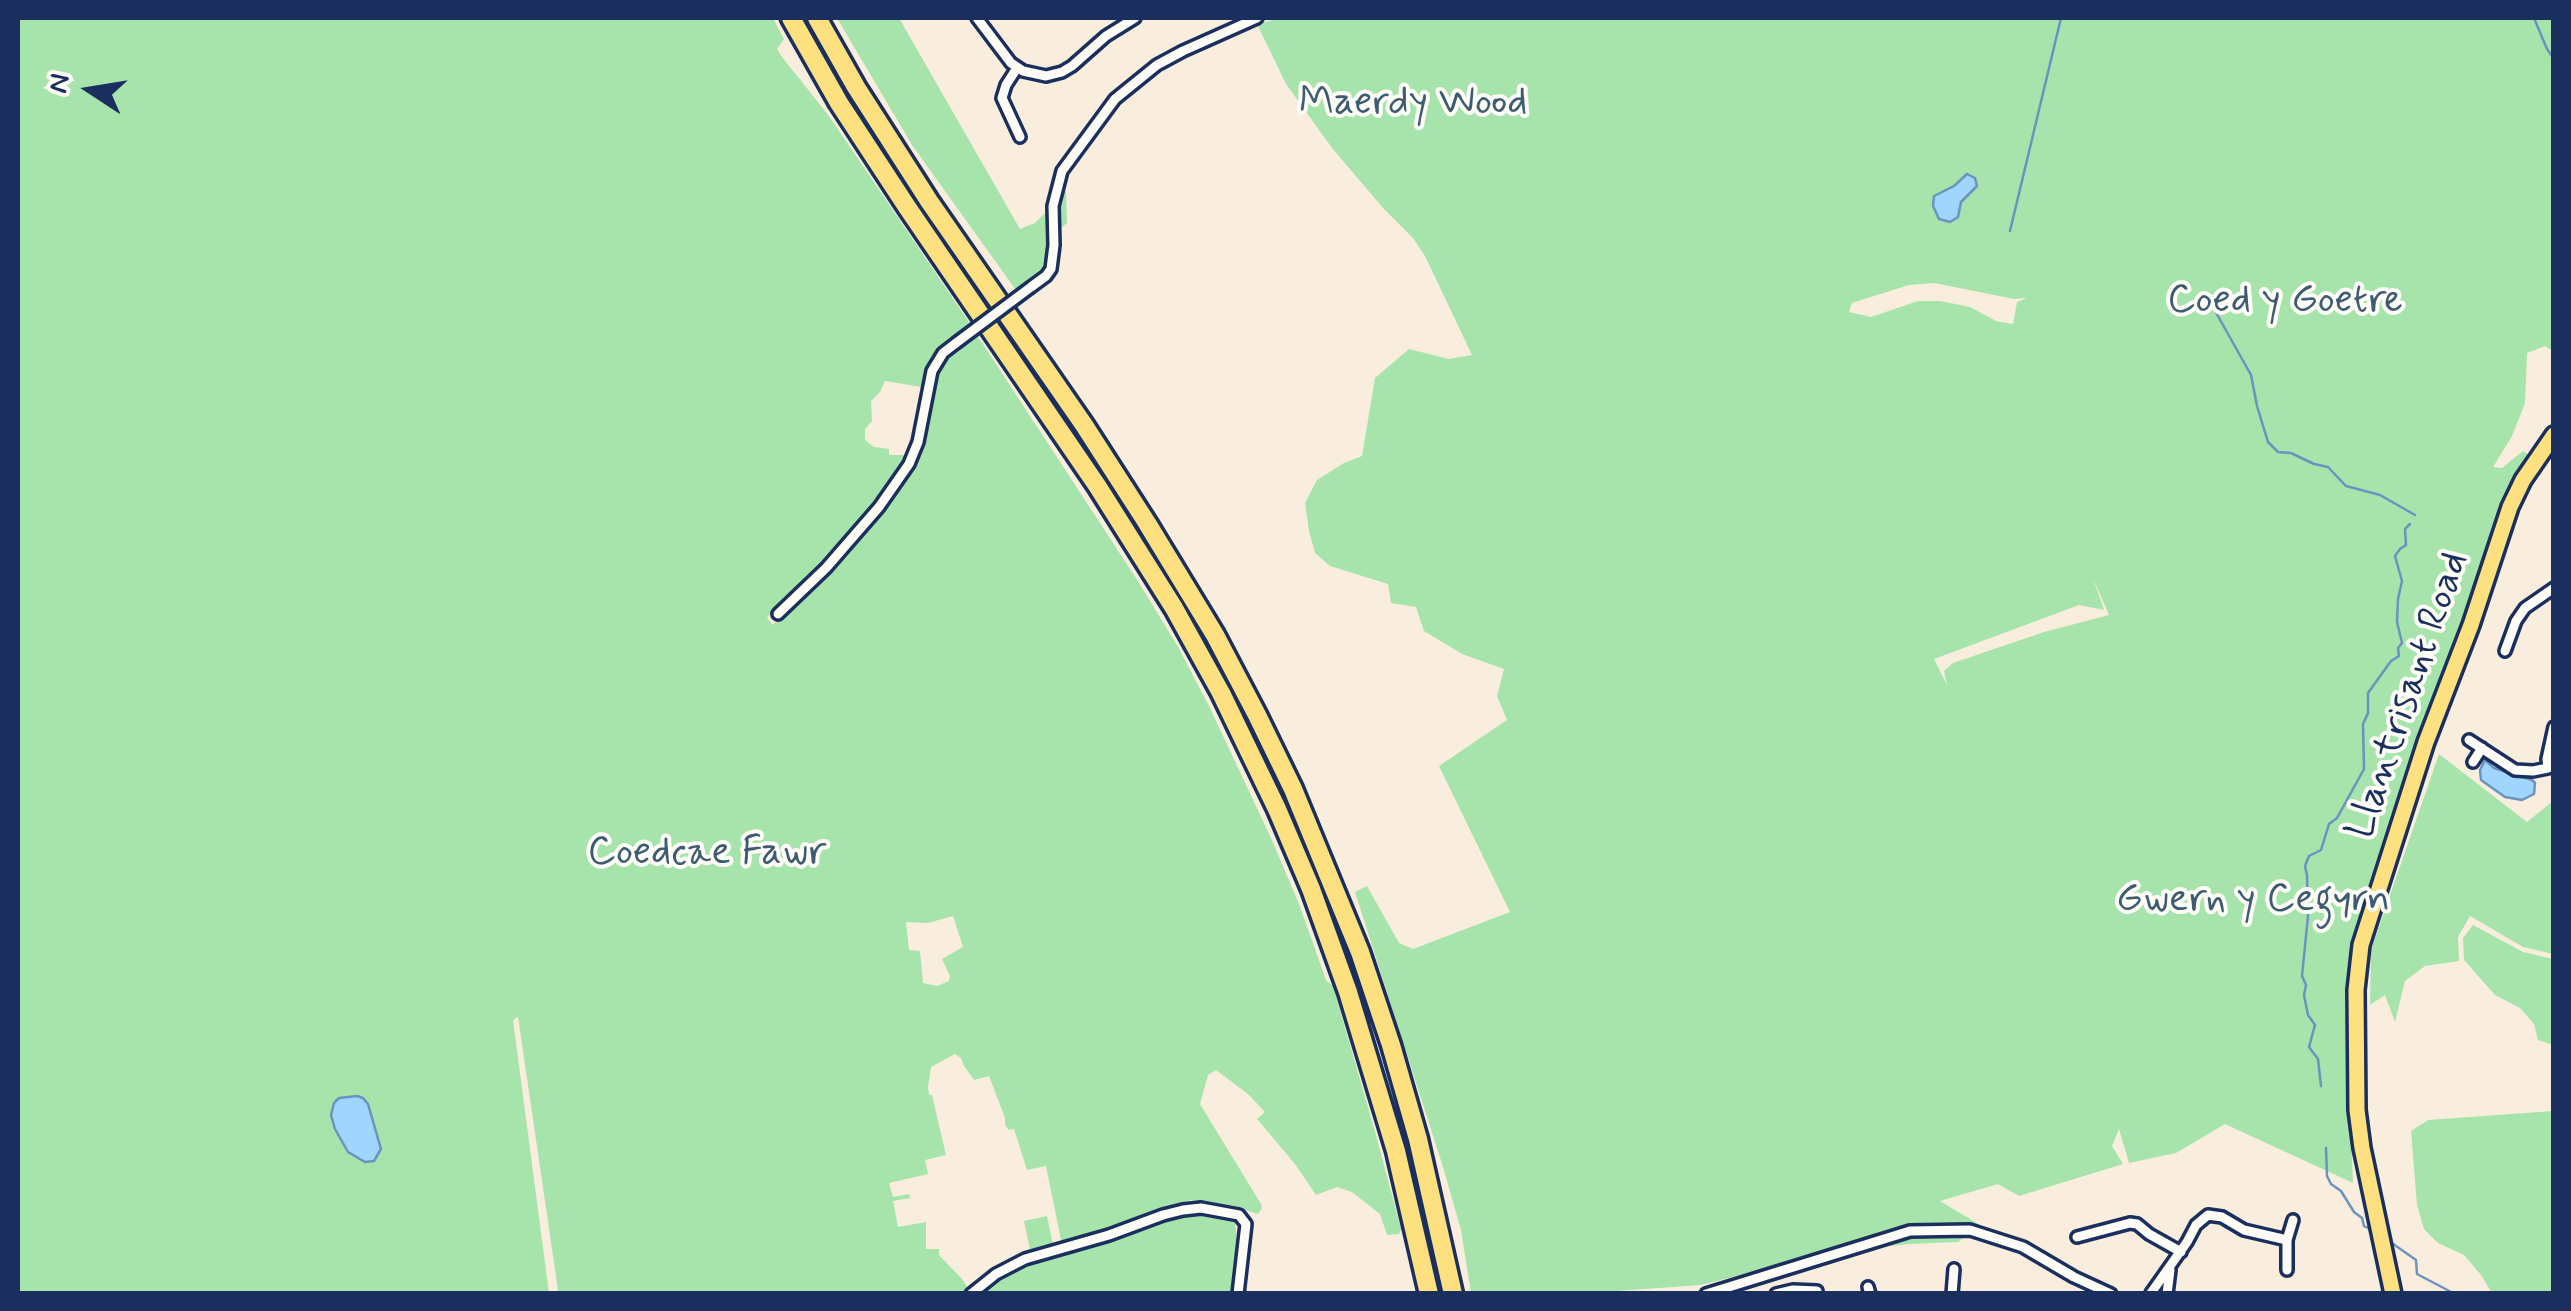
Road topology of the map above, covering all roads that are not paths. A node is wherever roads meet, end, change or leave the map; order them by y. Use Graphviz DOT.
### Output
graph roads {
  1 [pos="791,18"];
  2 [pos="816,18"];
  3 [pos="978,18"];
  4 [pos="1134,18"];
  5 [pos="1257,18"];
  6 [pos="1017,68"];
  7 [pos="1020,137"];
  8 [pos="2554,436"];
  9 [pos="2554,588"];
  10 [pos="778,614"];
  11 [pos="2505,651"];
  12 [pos="2554,728"];
  13 [pos="2469,740"];
  14 [pos="2482,748"];
  15 [pos="2474,762"];
  16 [pos="2551,768"];
  17 [pos="2293,1220"];
  18 [pos="2077,1238"];
  19 [pos="2287,1240"];
  20 [pos="2181,1252"];
  21 [pos="2170,1267"];
  22 [pos="1954,1269"];
  23 [pos="2287,1270"];
  24 [pos="1817,1291"];
  25 [pos="2390,1291"];
  26 [pos="2113,1293"];
  27 [pos="2150,1293"];
  28 [pos="971,1294"];
  29 [pos="1238,1294"];
  30 [pos="1429,1294"];
  31 [pos="1453,1294"];
  32 [pos="1706,1294"];
  33 [pos="1776,1294"];
  34 [pos="1952,1294"];
  35 [pos="2159,1294"];
  36 [pos="2167,1294"];
  1 -- 30 [label="highway"];
  2 -- 31 [label="highway"];
  3 -- 6 [label="street"];
  4 -- 6 [label="street"];
  5 -- 10 [label="street, bridge"];
  6 -- 7 [label="street"];
  8 -- 25 [label="main road, Llantrisant Road"];
  9 -- 11 [label="street"];
  12 -- 16 [label="street"];
  13 -- 14 [label="street"];
  14 -- 15 [label="street"];
  14 -- 16 [label="street"];
  17 -- 19 [label="street"];
  18 -- 20 [label="street"];
  19 -- 20 [label="street"];
  19 -- 23 [label="street"];
  20 -- 21 [label="street"];
  21 -- 27 [label="street"];
  21 -- 36 [label="street"];
  22 -- 34 [label="street"];
  24 -- 33 [label="street"];
  26 -- 32 [label="street"];
  27 -- 35 [label="street"];
  28 -- 29 [label="street"];
}
